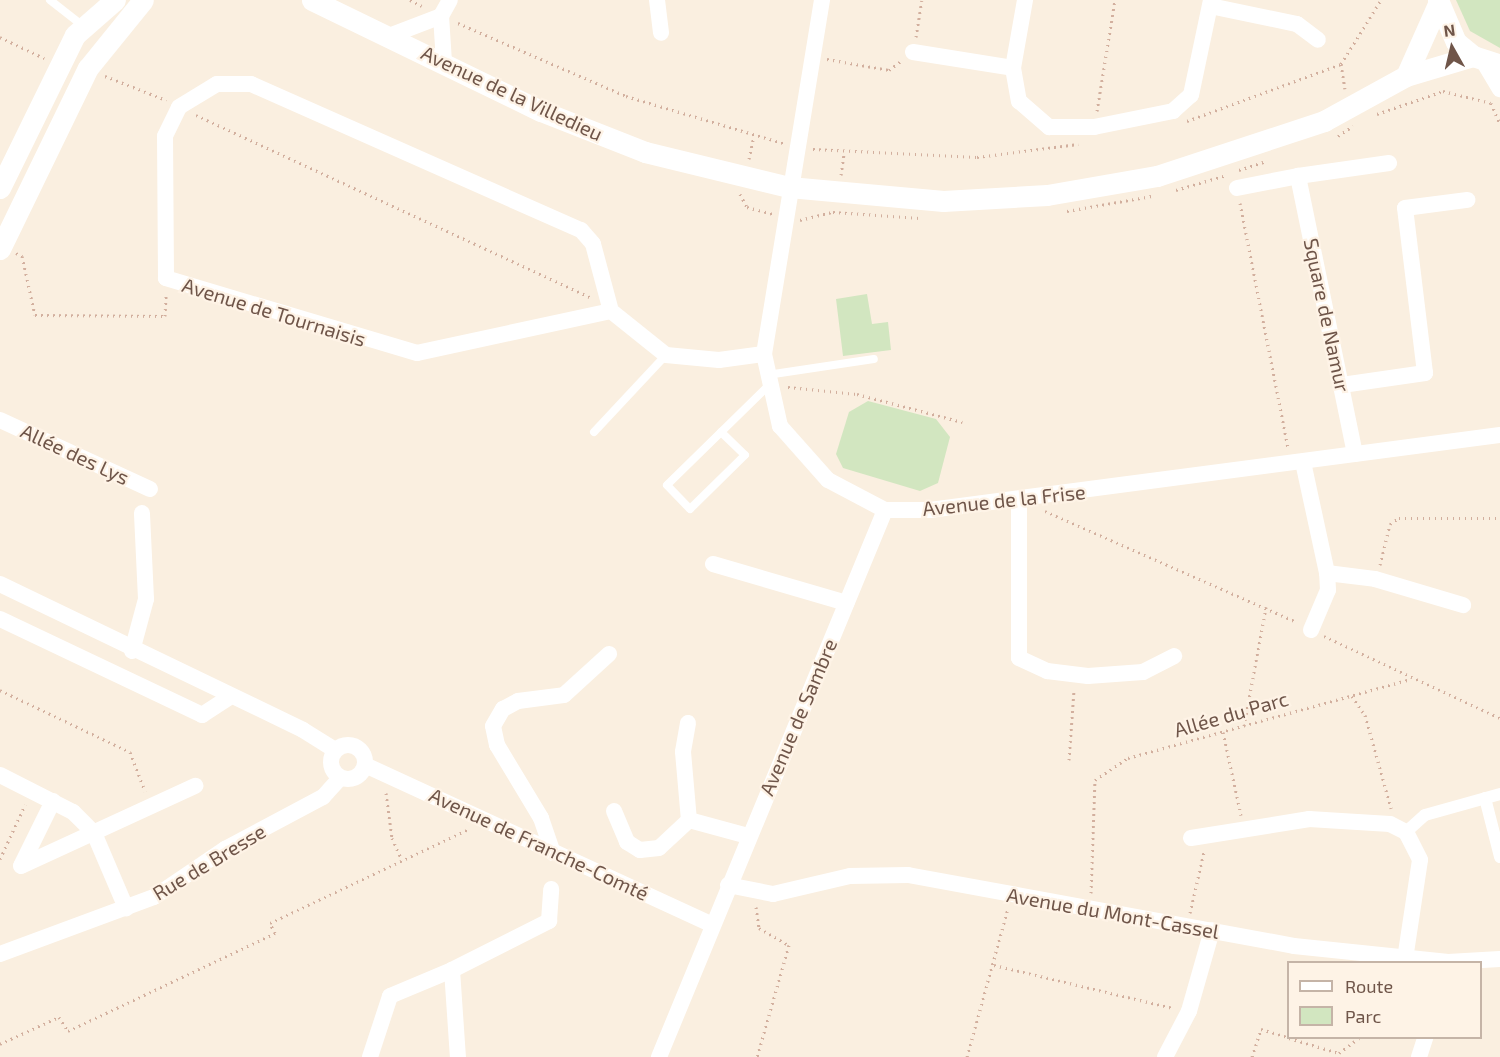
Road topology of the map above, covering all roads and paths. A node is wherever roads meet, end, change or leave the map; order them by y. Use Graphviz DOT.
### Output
graph roads {
  1 [pos="50,0"];
  2 [pos="115,0"];
  3 [pos="143,0"];
  4 [pos="410,0"];
  5 [pos="450,0"];
  6 [pos="657,0"];
  7 [pos="822,0"];
  8 [pos="922,0"];
  9 [pos="1025,0"];
  10 [pos="1115,0"];
  11 [pos="1381,0"];
  12 [pos="315,1"];
  13 [pos="1438,2"];
  14 [pos="1210,3"];
  15 [pos="441,16"];
  16 [pos="84,27"];
  17 [pos="661,33"];
  18 [pos="389,36"];
  19 [pos="0,37"];
  20 [pos="1318,40"];
  21 [pos="913,52"];
  22 [pos="812,57"];
  23 [pos="1485,60"];
  24 [pos="50,62"];
  25 [pos="444,62"];
  26 [pos="1341,64"];
  27 [pos="88,68"];
  28 [pos="1013,68"];
  29 [pos="1406,76"];
  30 [pos="1500,89"];
  31 [pos="179,107"];
  32 [pos="1357,118"];
  33 [pos="1179,122"];
  34 [pos="1500,123"];
  35 [pos="1094,127"];
  36 [pos="1082,144"];
  37 [pos="794,146"];
  38 [pos="1389,163"];
  39 [pos="1298,176"];
  40 [pos="1236,180"];
  41 [pos="789,187"];
  42 [pos="0,188"];
  43 [pos="1467,200"];
  44 [pos="0,248"];
  45 [pos="166,278"];
  46 [pos="607,312"];
  47 [pos="764,354"];
  48 [pos="666,355"];
  49 [pos="874,359"];
  50 [pos="767,381"];
  51 [pos="1342,385"];
  52 [pos="0,420"];
  53 [pos="962,422"];
  54 [pos="594,432"];
  55 [pos="721,432"];
  56 [pos="1500,435"];
  57 [pos="1355,454"];
  58 [pos="1297,463"];
  59 [pos="150,489"];
  60 [pos="1019,500"];
  61 [pos="885,510"];
  62 [pos="142,513"];
  63 [pos="1500,518"];
  64 [pos="713,564"];
  65 [pos="1327,573"];
  66 [pos="1375,579"];
  67 [pos="0,584"];
  68 [pos="846,603"];
  69 [pos="1462,605"];
  70 [pos="1266,606"];
  71 [pos="0,619"];
  72 [pos="1311,630"];
  73 [pos="132,651"];
  74 [pos="609,654"];
  75 [pos="1174,656"];
  76 [pos="1075,675"];
  77 [pos="1408,680"];
  78 [pos="0,690"];
  79 [pos="1352,696"];
  80 [pos="230,697"];
  81 [pos="1500,718"];
  82 [pos="688,723"];
  83 [pos="1244,726"];
  84 [pos="1223,732"];
  85 [pos="335,750"];
  86 [pos="1069,760"];
  87 [pos="365,765"];
  88 [pos="0,775"];
  89 [pos="398,777"];
  90 [pos="340,778"];
  91 [pos="195,786"];
  92 [pos="32,790"];
  93 [pos="1500,794"];
  94 [pos="1485,798"];
  95 [pos="53,801"];
  96 [pos="151,807"];
  97 [pos="614,811"];
  98 [pos="689,820"];
  99 [pos="486,821"];
  100 [pos="1390,824"];
  101 [pos="1244,828"];
  102 [pos="1406,832"];
  103 [pos="94,833"];
  104 [pos="1209,833"];
  105 [pos="748,836"];
  106 [pos="1191,838"];
  107 [pos="553,853"];
  108 [pos="1500,857"];
  109 [pos="0,859"];
  110 [pos="402,860"];
  111 [pos="728,885"];
  112 [pos="551,889"];
  113 [pos="1009,895"];
  114 [pos="756,907"];
  115 [pos="126,908"];
  116 [pos="1090,910"];
  117 [pos="711,924"];
  118 [pos="1187,927"];
  119 [pos="1212,930"];
  120 [pos="0,954"];
  121 [pos="1405,959"];
  122 [pos="1500,959"];
  123 [pos="1434,961"];
  124 [pos="1465,961"];
  125 [pos="994,965"];
  126 [pos="452,970"];
  127 [pos="1190,1011"];
  128 [pos="1287,1036"];
  129 [pos="1295,1039"];
  130 [pos="1358,1039"];
  131 [pos="1425,1039"];
  132 [pos="0,1044"];
  133 [pos="1339,1055"];
  134 [pos="370,1057"];
  135 [pos="458,1057"];
  136 [pos="659,1057"];
  137 [pos="757,1057"];
  138 [pos="967,1057"];
  139 [pos="1165,1057"];
  140 [pos="1252,1057"];
  141 [pos="1419,1057"];
  1 -- 16 [label="lane"];
  2 -- 16 [label="street"];
  3 -- 27 [label="street"];
  4 -- 15 [label="path"];
  5 -- 15 [label="street"];
  6 -- 17 [label="street"];
  7 -- 22 [label="street"];
  8 -- 21 [label="path"];
  9 -- 28 [label="street"];
  10 -- 35 [label="path"];
  11 -- 26 [label="path"];
  12 -- 18 [label="street, Avenue de la Villedieu"];
  13 -- 23 [label="street"];
  13 -- 29 [label="street"];
  14 -- 20 [label="street"];
  14 -- 35 [label="street"];
  15 -- 18 [label="street"];
  15 -- 25 [label="street"];
  15 -- 37 [label="path"];
  16 -- 42 [label="street"];
  18 -- 25 [label="street, Avenue de la Villedieu"];
  19 -- 24 [label="path"];
  21 -- 22 [label="path"];
  21 -- 28 [label="street"];
  22 -- 37 [label="street"];
  23 -- 29 [label="street, Avenue de la Villedieu"];
  23 -- 30 [label="street"];
  25 -- 41 [label="street, Avenue de la Villedieu"];
  26 -- 32 [label="path"];
  26 -- 33 [label="path"];
  27 -- 31 [label="path"];
  27 -- 44 [label="street"];
  28 -- 35 [label="street"];
  29 -- 32 [label="street, Avenue de la Villedieu"];
  31 -- 45 [label="street, Avenue de Tournaisis"];
  31 -- 46 [label="path"];
  31 -- 46 [label="street"];
  32 -- 34 [label="path"];
  32 -- 41 [label="street, Avenue de la Villedieu"];
  36 -- 37 [label="path"];
  37 -- 41 [label="street"];
  38 -- 39 [label="street"];
  39 -- 40 [label="street"];
  39 -- 51 [label="street, Square de Namur"];
  40 -- 58 [label="path"];
  41 -- 47 [label="street"];
  43 -- 51 [label="street"];
  44 -- 45 [label="path"];
  45 -- 46 [label="street, Avenue de Tournaisis"];
  46 -- 48 [label="street"];
  47 -- 48 [label="street"];
  47 -- 50 [label="street"];
  48 -- 54 [label="lane"];
  49 -- 50 [label="lane"];
  50 -- 53 [label="path"];
  50 -- 55 [label="lane"];
  50 -- 61 [label="street"];
  51 -- 57 [label="street, Square de Namur"];
  52 -- 59 [label="street, Allée des Lys"];
  55 -- 55 [label="lane"];
  56 -- 57 [label="street, Avenue de la Frise"];
  57 -- 58 [label="street, Avenue de la Frise"];
  58 -- 60 [label="street, Avenue de la Frise"];
  58 -- 65 [label="street"];
  60 -- 61 [label="street, Avenue de la Frise"];
  60 -- 70 [label="path"];
  60 -- 76 [label="street"];
  61 -- 68 [label="street, Avenue de Sambre"];
  62 -- 73 [label="street"];
  63 -- 66 [label="path"];
  64 -- 68 [label="street"];
  65 -- 66 [label="street"];
  65 -- 72 [label="street"];
  66 -- 69 [label="street"];
  67 -- 73 [label="street"];
  68 -- 105 [label="street, Avenue de Sambre"];
  70 -- 72 [label="path"];
  70 -- 83 [label="path"];
  71 -- 80 [label="street"];
  72 -- 77 [label="path"];
  73 -- 80 [label="street"];
  74 -- 107 [label="street"];
  75 -- 76 [label="street"];
  76 -- 86 [label="path"];
  77 -- 79 [label="path, Allée du Parc"];
  77 -- 81 [label="path"];
  78 -- 96 [label="path"];
  79 -- 83 [label="path, Allée du Parc"];
  79 -- 100 [label="path"];
  80 -- 85 [label="street"];
  82 -- 98 [label="street"];
  83 -- 84 [label="path, Allée du Parc"];
  84 -- 101 [label="path"];
  84 -- 116 [label="path, Allée du Parc"];
  85 -- 87 [label="street"];
  85 -- 90 [label="street"];
  87 -- 89 [label="street, Avenue de Franche-Comté"];
  87 -- 90 [label="street"];
  88 -- 92 [label="street"];
  89 -- 99 [label="street, Avenue de Franche-Comté"];
  89 -- 110 [label="path"];
  90 -- 115 [label="street, Rue de Bresse"];
  91 -- 96 [label="street"];
  92 -- 95 [label="street"];
  92 -- 109 [label="path"];
  93 -- 94 [label="street"];
  94 -- 102 [label="street"];
  94 -- 108 [label="street"];
  95 -- 103 [label="street"];
  95 -- 103 [label="street"];
  96 -- 103 [label="street"];
  97 -- 98 [label="street"];
  98 -- 105 [label="street"];
  99 -- 107 [label="street, Avenue de Franche-Comté"];
  99 -- 110 [label="path"];
  100 -- 101 [label="street"];
  100 -- 102 [label="street"];
  101 -- 104 [label="street"];
  102 -- 121 [label="street"];
  103 -- 115 [label="street"];
  104 -- 106 [label="street"];
  104 -- 118 [label="path"];
  105 -- 111 [label="street, Avenue de Sambre"];
  107 -- 117 [label="street, Avenue de Franche-Comté"];
  110 -- 132 [label="path"];
  111 -- 113 [label="street, Avenue du Mont-Cassel"];
  111 -- 117 [label="street, Avenue de Sambre"];
  112 -- 126 [label="street"];
  113 -- 116 [label="street, Avenue du Mont-Cassel"];
  113 -- 125 [label="path"];
  114 -- 137 [label="path"];
  115 -- 120 [label="street, Rue de Bresse"];
  116 -- 118 [label="street, Avenue du Mont-Cassel"];
  117 -- 136 [label="street, Avenue de Sambre"];
  118 -- 119 [label="street, Avenue du Mont-Cassel"];
  119 -- 121 [label="street, Avenue du Mont-Cassel"];
  119 -- 127 [label="street"];
  121 -- 123 [label="street, Avenue du Mont-Cassel"];
  122 -- 124 [label="street, Avenue du Mont-Cassel"];
  125 -- 127 [label="path"];
  125 -- 138 [label="path"];
  126 -- 134 [label="street"];
  126 -- 135 [label="street"];
  127 -- 139 [label="street"];
  128 -- 140 [label="path"];
  129 -- 133 [label="path"];
  130 -- 133 [label="path"];
  131 -- 141 [label="street"];
}
